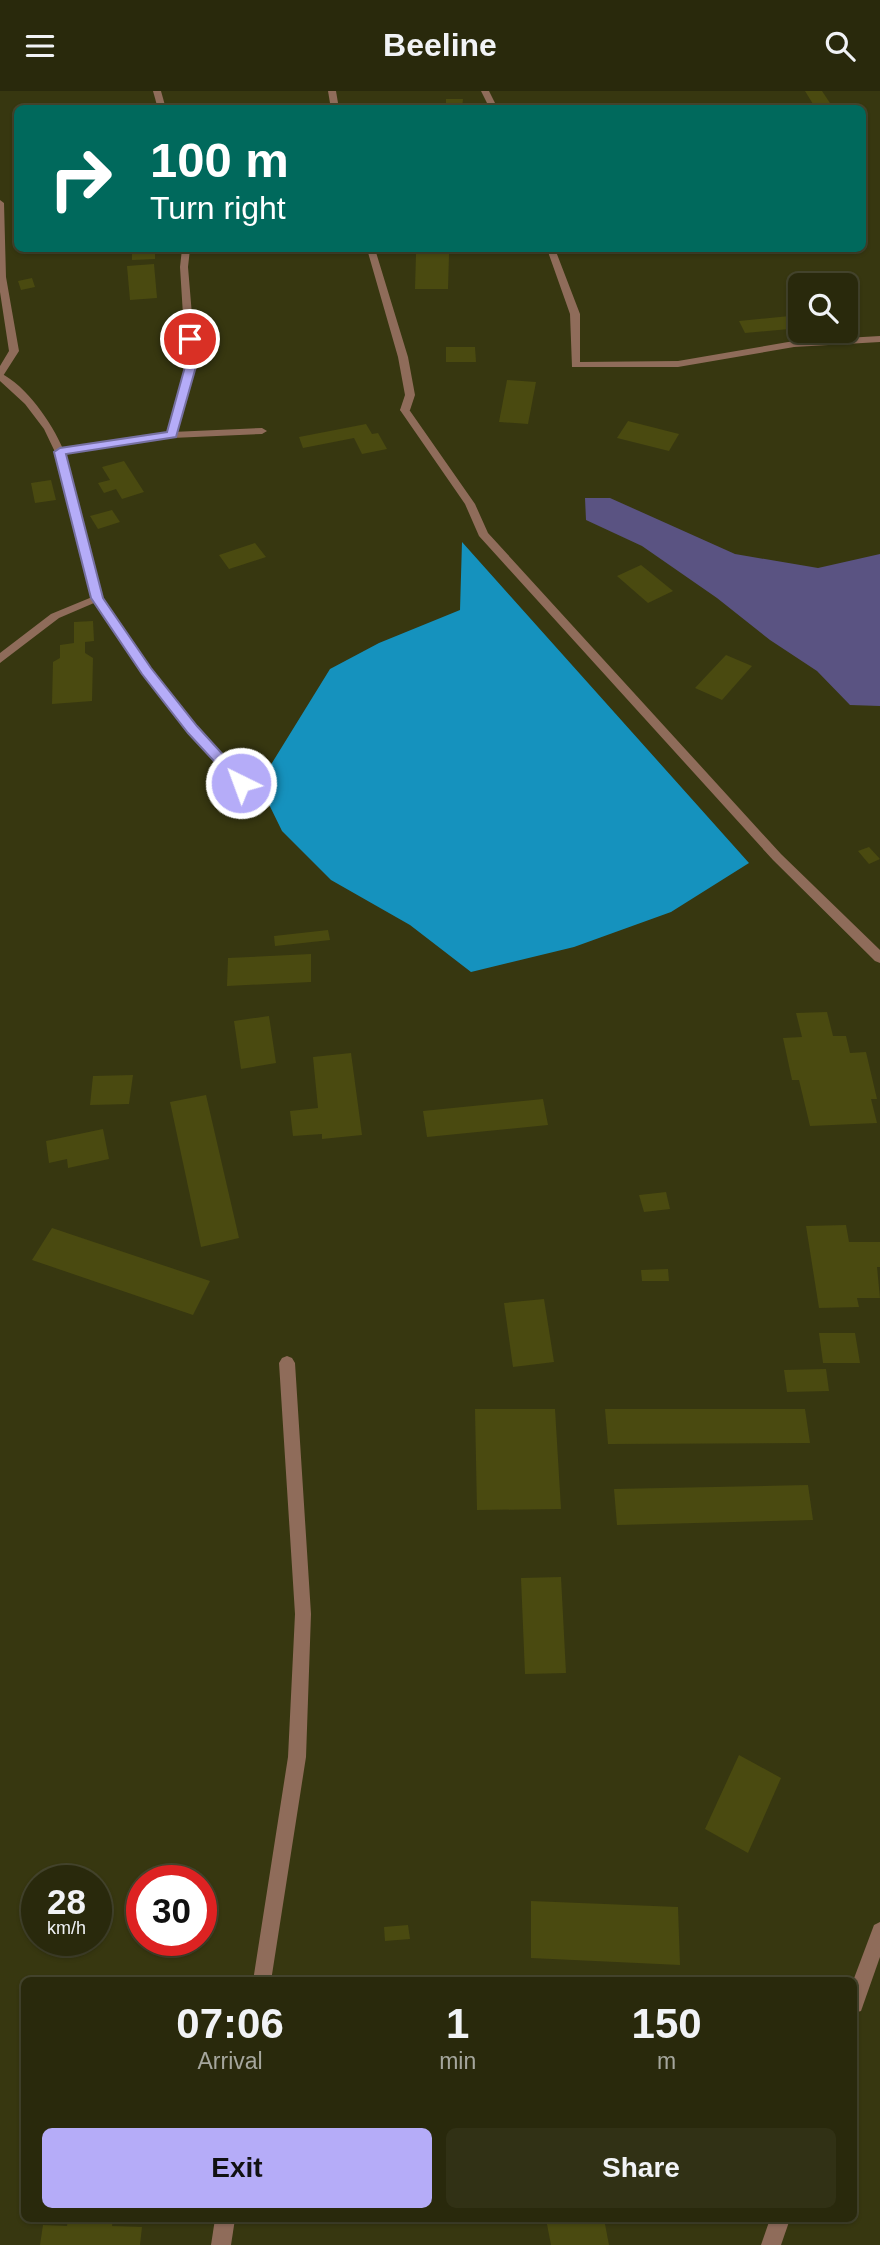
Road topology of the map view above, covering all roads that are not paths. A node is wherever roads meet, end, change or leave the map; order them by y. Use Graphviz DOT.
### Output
graph roads {
  1 [pos="0,203"];
  2 [pos="186,252"];
  3 [pos="372,252"];
  4 [pos="552,252"];
  5 [pos="880,339"];
  6 [pos="0,375"];
  7 [pos="262,431"];
  8 [pos="172,435"];
  9 [pos="60,452"];
  10 [pos="97,598"];
  11 [pos="0,659"];
  12 [pos="241,783"];
  13 [pos="880,958"];
  14 [pos="287,1363"];
  15 [pos="880,1931"];
  16 [pos="263,1977"];
  17 [pos="857,1996"];
  18 [pos="225,2222"];
  19 [pos="779,2222"];
  20 [pos="221,2245"];
  21 [pos="771,2245"];
  1 -- 6 [label="street"];
  2 -- 8 [label="street"];
  3 -- 13 [label="street"];
  4 -- 5 [label="street"];
  6 -- 9 [label="street"];
  7 -- 8 [label="street"];
  8 -- 9 [label="street"];
  9 -- 10 [label="street"];
  10 -- 11 [label="street"];
  10 -- 12 [label="street"];
  14 -- 16 [label="street"];
  15 -- 17 [label="street"];
  18 -- 20 [label="street"];
  19 -- 21 [label="street"];
}
